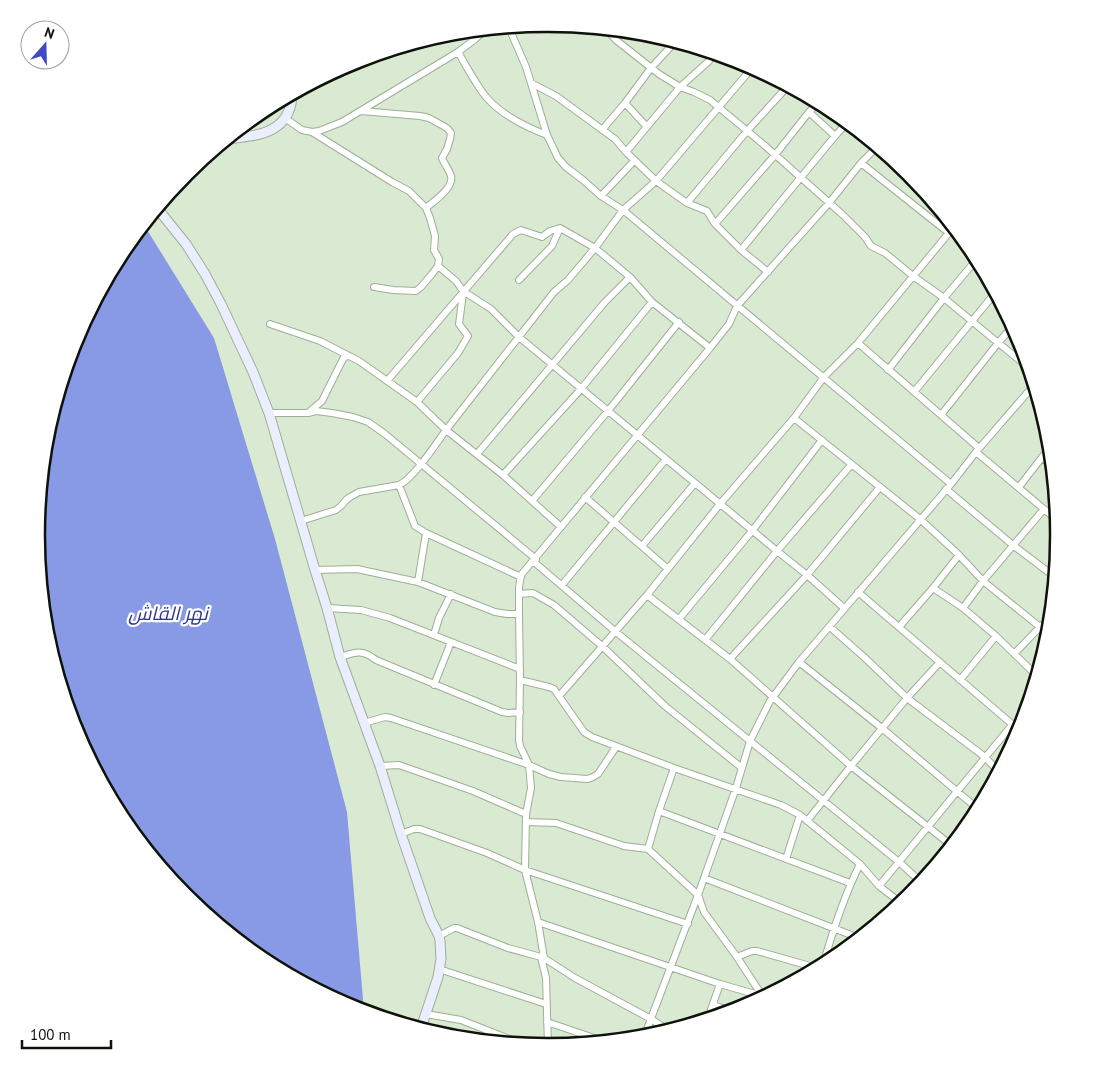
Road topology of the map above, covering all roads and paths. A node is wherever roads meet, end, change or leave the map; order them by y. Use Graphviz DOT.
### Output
graph roads {
  1 [pos="512,34"];
  2 [pos="613,37"];
  3 [pos="476,38"];
  4 [pos="670,48"];
  5 [pos="458,52"];
  6 [pos="709,59"];
  7 [pos="651,68"];
  8 [pos="747,74"];
  9 [pos="531,83"];
  10 [pos="680,87"];
  11 [pos="783,91"];
  12 [pos="291,103"];
  13 [pos="625,103"];
  14 [pos="718,107"];
  15 [pos="813,108"];
  16 [pos="360,110"];
  17 [pos="809,112"];
  18 [pos="285,118"];
  19 [pos="648,126"];
  20 [pos="842,128"];
  21 [pos="602,130"];
  22 [pos="746,131"];
  23 [pos="312,132"];
  24 [pos="547,135"];
  25 [pos="835,136"];
  26 [pos="241,137"];
  27 [pos="626,152"];
  28 [pos="872,152"];
  29 [pos="775,155"];
  30 [pos="634,161"];
  31 [pos="861,163"];
  32 [pos="800,177"];
  33 [pos="656,181"];
  34 [pos="601,196"];
  35 [pos="687,203"];
  36 [pos="829,203"];
  37 [pos="426,208"];
  38 [pos="623,210"];
  39 [pos="162,214"];
  40 [pos="940,222"];
  41 [pos="715,224"];
  42 [pos="560,228"];
  43 [pos="949,233"];
  44 [pos="595,248"];
  45 [pos="741,250"];
  46 [pos="438,266"];
  47 [pos="971,266"];
  48 [pos="768,272"];
  49 [pos="913,276"];
  50 [pos="630,277"];
  51 [pos="519,280"];
  52 [pos="374,287"];
  53 [pos="463,291"];
  54 [pos="944,298"];
  55 [pos="990,298"];
  56 [pos="652,302"];
  57 [pos="737,306"];
  58 [pos="972,320"];
  59 [pos="679,322"];
  60 [pos="270,324"];
  61 [pos="1007,333"];
  62 [pos="519,337"];
  63 [pos="858,343"];
  64 [pos="998,343"];
  65 [pos="710,348"];
  66 [pos="349,356"];
  67 [pos="1018,359"];
  68 [pos="553,364"];
  69 [pos="888,370"];
  70 [pos="824,378"];
  71 [pos="387,381"];
  72 [pos="581,389"];
  73 [pos="1029,391"];
  74 [pos="914,392"];
  75 [pos="417,402"];
  76 [pos="608,411"];
  77 [pos="269,413"];
  78 [pos="308,413"];
  79 [pos="941,415"];
  80 [pos="794,418"];
  81 [pos="446,430"];
  82 [pos="638,435"];
  83 [pos="822,440"];
  84 [pos="978,450"];
  85 [pos="477,454"];
  86 [pos="1042,458"];
  87 [pos="666,459"];
  88 [pos="420,465"];
  89 [pos="852,465"];
  90 [pos="503,475"];
  91 [pos="695,483"];
  92 [pos="399,485"];
  93 [pos="948,486"];
  94 [pos="880,487"];
  95 [pos="1019,487"];
  96 [pos="585,497"];
  97 [pos="532,501"];
  98 [pos="720,504"];
  99 [pos="1044,509"];
  100 [pos="1049,514"];
  101 [pos="920,519"];
  102 [pos="302,521"];
  103 [pos="614,522"];
  104 [pos="561,527"];
  105 [pos="752,531"];
  106 [pos="426,534"];
  107 [pos="642,546"];
  108 [pos="1014,546"];
  109 [pos="777,551"];
  110 [pos="959,555"];
  111 [pos="535,560"];
  112 [pos="668,569"];
  113 [pos="315,570"];
  114 [pos="1049,572"];
  115 [pos="808,575"];
  116 [pos="520,577"];
  117 [pos="983,581"];
  118 [pos="418,582"];
  119 [pos="562,585"];
  120 [pos="933,588"];
  121 [pos="858,592"];
  122 [pos="451,594"];
  123 [pos="519,594"];
  124 [pos="647,595"];
  125 [pos="327,608"];
  126 [pos="844,608"];
  127 [pos="963,608"];
  128 [pos="519,614"];
  129 [pos="679,619"];
  130 [pos="830,627"];
  131 [pos="899,627"];
  132 [pos="1040,627"];
  133 [pos="616,632"];
  134 [pos="434,635"];
  135 [pos="996,636"];
  136 [pos="705,640"];
  137 [pos="451,642"];
  138 [pos="602,646"];
  139 [pos="1014,654"];
  140 [pos="340,657"];
  141 [pos="730,659"];
  142 [pos="799,662"];
  143 [pos="940,662"];
  144 [pos="520,669"];
  145 [pos="1031,671"];
  146 [pos="520,680"];
  147 [pos="960,680"];
  148 [pos="434,685"];
  149 [pos="560,695"];
  150 [pos="773,697"];
  151 [pos="907,698"];
  152 [pos="520,712"];
  153 [pos="364,723"];
  154 [pos="1012,725"];
  155 [pos="882,729"];
  156 [pos="750,741"];
  157 [pos="616,747"];
  158 [pos="985,758"];
  159 [pos="529,764"];
  160 [pos="380,766"];
  161 [pos="851,766"];
  162 [pos="993,766"];
  163 [pos="674,768"];
  164 [pos="742,768"];
  165 [pos="736,788"];
  166 [pos="957,792"];
  167 [pos="822,800"];
  168 [pos="972,804"];
  169 [pos="659,811"];
  170 [pos="526,814"];
  171 [pos="800,815"];
  172 [pos="807,821"];
  173 [pos="526,822"];
  174 [pos="928,826"];
  175 [pos="401,834"];
  176 [pos="720,834"];
  177 [pos="946,841"];
  178 [pos="648,849"];
  179 [pos="786,859"];
  180 [pos="899,862"];
  181 [pos="860,864"];
  182 [pos="526,870"];
  183 [pos="915,877"];
  184 [pos="704,878"];
  185 [pos="850,883"];
  186 [pos="879,886"];
  187 [pos="698,895"];
  188 [pos="895,898"];
  189 [pos="538,922"];
  190 [pos="688,924"];
  191 [pos="834,928"];
  192 [pos="852,935"];
  193 [pos="439,936"];
  194 [pos="826,953"];
  195 [pos="543,957"];
  196 [pos="737,957"];
  197 [pos="807,965"];
  198 [pos="671,967"];
  199 [pos="439,969"];
  200 [pos="720,984"];
  201 [pos="759,991"];
  202 [pos="753,993"];
  203 [pos="546,1004"];
  204 [pos="713,1005"];
  205 [pos="719,1007"];
  206 [pos="711,1010"];
  207 [pos="426,1014"];
  208 [pos="651,1020"];
  209 [pos="423,1022"];
  210 [pos="547,1022"];
  211 [pos="659,1025"];
  212 [pos="648,1028"];
  213 [pos="498,1034"];
  214 [pos="587,1035"];
  215 [pos="548,1038"];
  1 -- 9 [label="street"];
  2 -- 7 [label="street"];
  3 -- 5 [label="street"];
  4 -- 7 [label="street"];
  5 -- 16 [label="street"];
  5 -- 24 [label="street"];
  6 -- 10 [label="street"];
  7 -- 10 [label="street"];
  7 -- 13 [label="street"];
  8 -- 14 [label="street"];
  9 -- 21 [label="street"];
  9 -- 24 [label="street"];
  10 -- 14 [label="street"];
  10 -- 19 [label="street"];
  11 -- 22 [label="street"];
  12 -- 18 [label="main road"];
  13 -- 19 [label="street"];
  13 -- 21 [label="street"];
  14 -- 22 [label="street"];
  14 -- 33 [label="street"];
  15 -- 17 [label="street"];
  16 -- 23 [label="street"];
  16 -- 37 [label="street"];
  17 -- 25 [label="street"];
  17 -- 29 [label="street"];
  18 -- 23 [label="street"];
  18 -- 26 [label="main road"];
  19 -- 27 [label="street"];
  20 -- 25 [label="street"];
  21 -- 27 [label="street"];
  22 -- 29 [label="street"];
  22 -- 35 [label="street"];
  23 -- 37 [label="street"];
  24 -- 34 [label="street"];
  25 -- 32 [label="street"];
  27 -- 30 [label="street"];
  28 -- 31 [label="street"];
  29 -- 32 [label="street"];
  29 -- 41 [label="street"];
  30 -- 33 [label="street"];
  30 -- 34 [label="street"];
  31 -- 36 [label="street"];
  31 -- 40 [label="street"];
  32 -- 36 [label="street"];
  32 -- 45 [label="street"];
  33 -- 35 [label="street"];
  33 -- 38 [label="street"];
  34 -- 38 [label="street"];
  35 -- 41 [label="street"];
  36 -- 48 [label="street"];
  36 -- 49 [label="street"];
  37 -- 46 [label="street"];
  38 -- 44 [label="street"];
  38 -- 57 [label="street"];
  39 -- 77 [label="main road"];
  41 -- 45 [label="street"];
  42 -- 44 [label="street"];
  42 -- 51 [label="street"];
  42 -- 53 [label="street"];
  43 -- 49 [label="street"];
  44 -- 50 [label="street"];
  44 -- 62 [label="street"];
  45 -- 48 [label="street"];
  46 -- 52 [label="street"];
  46 -- 53 [label="street"];
  47 -- 54 [label="street"];
  48 -- 57 [label="street"];
  49 -- 54 [label="street"];
  49 -- 63 [label="street"];
  50 -- 56 [label="street"];
  50 -- 68 [label="street"];
  53 -- 62 [label="street"];
  53 -- 71 [label="street"];
  53 -- 75 [label="street"];
  54 -- 58 [label="street"];
  54 -- 69 [label="street"];
  55 -- 58 [label="street"];
  56 -- 59 [label="street"];
  56 -- 72 [label="street"];
  57 -- 65 [label="street"];
  57 -- 70 [label="street"];
  58 -- 64 [label="street"];
  58 -- 74 [label="street"];
  59 -- 65 [label="street"];
  59 -- 76 [label="street"];
  60 -- 66 [label="street"];
  61 -- 64 [label="street"];
  62 -- 68 [label="street"];
  62 -- 81 [label="street"];
  63 -- 69 [label="street"];
  63 -- 70 [label="street"];
  64 -- 67 [label="street"];
  64 -- 79 [label="street"];
  65 -- 82 [label="street"];
  66 -- 71 [label="street"];
  66 -- 78 [label="street"];
  68 -- 72 [label="street"];
  68 -- 85 [label="street"];
  69 -- 74 [label="street"];
  70 -- 80 [label="street"];
  70 -- 93 [label="street"];
  71 -- 75 [label="street"];
  72 -- 76 [label="street"];
  72 -- 90 [label="street"];
  73 -- 84 [label="street"];
  74 -- 79 [label="street"];
  75 -- 81 [label="street"];
  76 -- 82 [label="street"];
  76 -- 97 [label="street"];
  77 -- 78 [label="street"];
  77 -- 102 [label="main road"];
  78 -- 88 [label="street"];
  79 -- 84 [label="street"];
  80 -- 83 [label="street"];
  80 -- 98 [label="street"];
  81 -- 85 [label="street"];
  81 -- 88 [label="street"];
  82 -- 87 [label="street"];
  82 -- 96 [label="street"];
  83 -- 89 [label="street"];
  83 -- 105 [label="street"];
  84 -- 93 [label="street"];
  84 -- 95 [label="street"];
  85 -- 90 [label="street"];
  86 -- 95 [label="street"];
  87 -- 91 [label="street"];
  87 -- 103 [label="street"];
  88 -- 92 [label="street"];
  88 -- 111 [label="street"];
  89 -- 94 [label="street"];
  89 -- 109 [label="street"];
  90 -- 97 [label="street"];
  91 -- 98 [label="street"];
  91 -- 107 [label="street"];
  92 -- 102 [label="street"];
  92 -- 106 [label="street"];
  93 -- 101 [label="street"];
  93 -- 108 [label="street"];
  94 -- 101 [label="street"];
  94 -- 115 [label="street"];
  95 -- 99 [label="street"];
  96 -- 103 [label="street"];
  96 -- 104 [label="street"];
  97 -- 104 [label="street"];
  98 -- 105 [label="street"];
  98 -- 112 [label="street"];
  99 -- 100 [label="street"];
  99 -- 108 [label="street"];
  101 -- 110 [label="street"];
  101 -- 121 [label="street"];
  102 -- 113 [label="main road"];
  103 -- 107 [label="street"];
  103 -- 119 [label="street"];
  104 -- 111 [label="street"];
  105 -- 109 [label="street"];
  105 -- 129 [label="street"];
  106 -- 116 [label="street"];
  106 -- 118 [label="street"];
  107 -- 112 [label="street"];
  108 -- 114 [label="street"];
  108 -- 117 [label="street"];
  109 -- 115 [label="street"];
  109 -- 136 [label="street"];
  110 -- 117 [label="street"];
  110 -- 120 [label="street"];
  111 -- 116 [label="street"];
  111 -- 119 [label="street"];
  112 -- 124 [label="street"];
  113 -- 118 [label="street"];
  113 -- 125 [label="main road"];
  115 -- 126 [label="street"];
  115 -- 141 [label="street"];
  116 -- 123 [label="street"];
  117 -- 127 [label="street"];
  117 -- 132 [label="street"];
  118 -- 122 [label="street"];
  119 -- 133 [label="street"];
  120 -- 127 [label="street"];
  120 -- 131 [label="street"];
  121 -- 126 [label="street"];
  121 -- 131 [label="street"];
  122 -- 128 [label="street"];
  122 -- 134 [label="street"];
  123 -- 128 [label="street"];
  123 -- 138 [label="street"];
  124 -- 129 [label="street"];
  124 -- 133 [label="street"];
  125 -- 134 [label="street"];
  125 -- 140 [label="main road"];
  126 -- 130 [label="street"];
  127 -- 135 [label="street"];
  128 -- 144 [label="street"];
  129 -- 136 [label="street"];
  130 -- 142 [label="street"];
  130 -- 151 [label="street"];
  131 -- 143 [label="street"];
  132 -- 139 [label="street"];
  133 -- 138 [label="street"];
  133 -- 156 [label="street"];
  134 -- 137 [label="street"];
  135 -- 139 [label="street"];
  135 -- 147 [label="street"];
  136 -- 141 [label="street"];
  137 -- 144 [label="street"];
  137 -- 148 [label="street"];
  138 -- 149 [label="street"];
  138 -- 164 [label="street"];
  139 -- 145 [label="street"];
  140 -- 148 [label="street"];
  140 -- 153 [label="main road"];
  141 -- 150 [label="street"];
  142 -- 150 [label="street"];
  142 -- 155 [label="street"];
  143 -- 147 [label="street"];
  143 -- 151 [label="street"];
  144 -- 146 [label="street"];
  146 -- 149 [label="street"];
  146 -- 152 [label="street"];
  147 -- 154 [label="street"];
  148 -- 152 [label="street"];
  149 -- 157 [label="street"];
  150 -- 156 [label="street"];
  150 -- 161 [label="street"];
  151 -- 155 [label="street"];
  151 -- 158 [label="street"];
  152 -- 159 [label="street"];
  153 -- 159 [label="street"];
  153 -- 160 [label="main road"];
  154 -- 158 [label="street"];
  155 -- 161 [label="street"];
  155 -- 166 [label="street"];
  156 -- 164 [label="street"];
  156 -- 167 [label="street"];
  157 -- 159 [label="street"];
  157 -- 163 [label="street"];
  158 -- 162 [label="street"];
  158 -- 166 [label="street"];
  159 -- 170 [label="street"];
  160 -- 170 [label="street"];
  160 -- 175 [label="main road"];
  161 -- 167 [label="street"];
  161 -- 174 [label="street"];
  163 -- 165 [label="street"];
  163 -- 169 [label="street"];
  164 -- 165 [label="street"];
  165 -- 171 [label="street"];
  165 -- 176 [label="street"];
  166 -- 168 [label="street"];
  166 -- 174 [label="street"];
  167 -- 172 [label="street"];
  167 -- 180 [label="street"];
  169 -- 176 [label="street"];
  169 -- 178 [label="street"];
  170 -- 173 [label="street"];
  171 -- 172 [label="street"];
  171 -- 179 [label="street"];
  172 -- 181 [label="street"];
  173 -- 178 [label="street"];
  173 -- 182 [label="street"];
  174 -- 177 [label="street"];
  174 -- 180 [label="street"];
  175 -- 182 [label="street"];
  175 -- 193 [label="main road"];
  176 -- 179 [label="street"];
  176 -- 184 [label="street"];
  178 -- 187 [label="street"];
  179 -- 185 [label="street"];
  180 -- 183 [label="street"];
  180 -- 186 [label="street"];
  181 -- 185 [label="street"];
  181 -- 186 [label="street"];
  182 -- 189 [label="street"];
  182 -- 190 [label="street"];
  184 -- 187 [label="street"];
  184 -- 191 [label="street"];
  185 -- 191 [label="street"];
  186 -- 188 [label="street"];
  187 -- 190 [label="street"];
  187 -- 196 [label="street"];
  189 -- 195 [label="street"];
  189 -- 198 [label="street"];
  190 -- 198 [label="street"];
  191 -- 192 [label="street"];
  191 -- 194 [label="street"];
  193 -- 195 [label="street"];
  193 -- 199 [label="main road"];
  195 -- 203 [label="street"];
  195 -- 208 [label="street"];
  196 -- 197 [label="street"];
  196 -- 201 [label="street"];
  198 -- 200 [label="street"];
  198 -- 208 [label="street"];
  199 -- 203 [label="street"];
  199 -- 207 [label="main road"];
  200 -- 202 [label="street"];
  200 -- 204 [label="street"];
  203 -- 210 [label="street"];
  204 -- 205 [label="street"];
  204 -- 206 [label="street"];
  207 -- 209 [label="main road"];
  207 -- 213 [label="street"];
  208 -- 211 [label="street"];
  208 -- 212 [label="street"];
  210 -- 214 [label="street"];
  210 -- 215 [label="street"];
}
